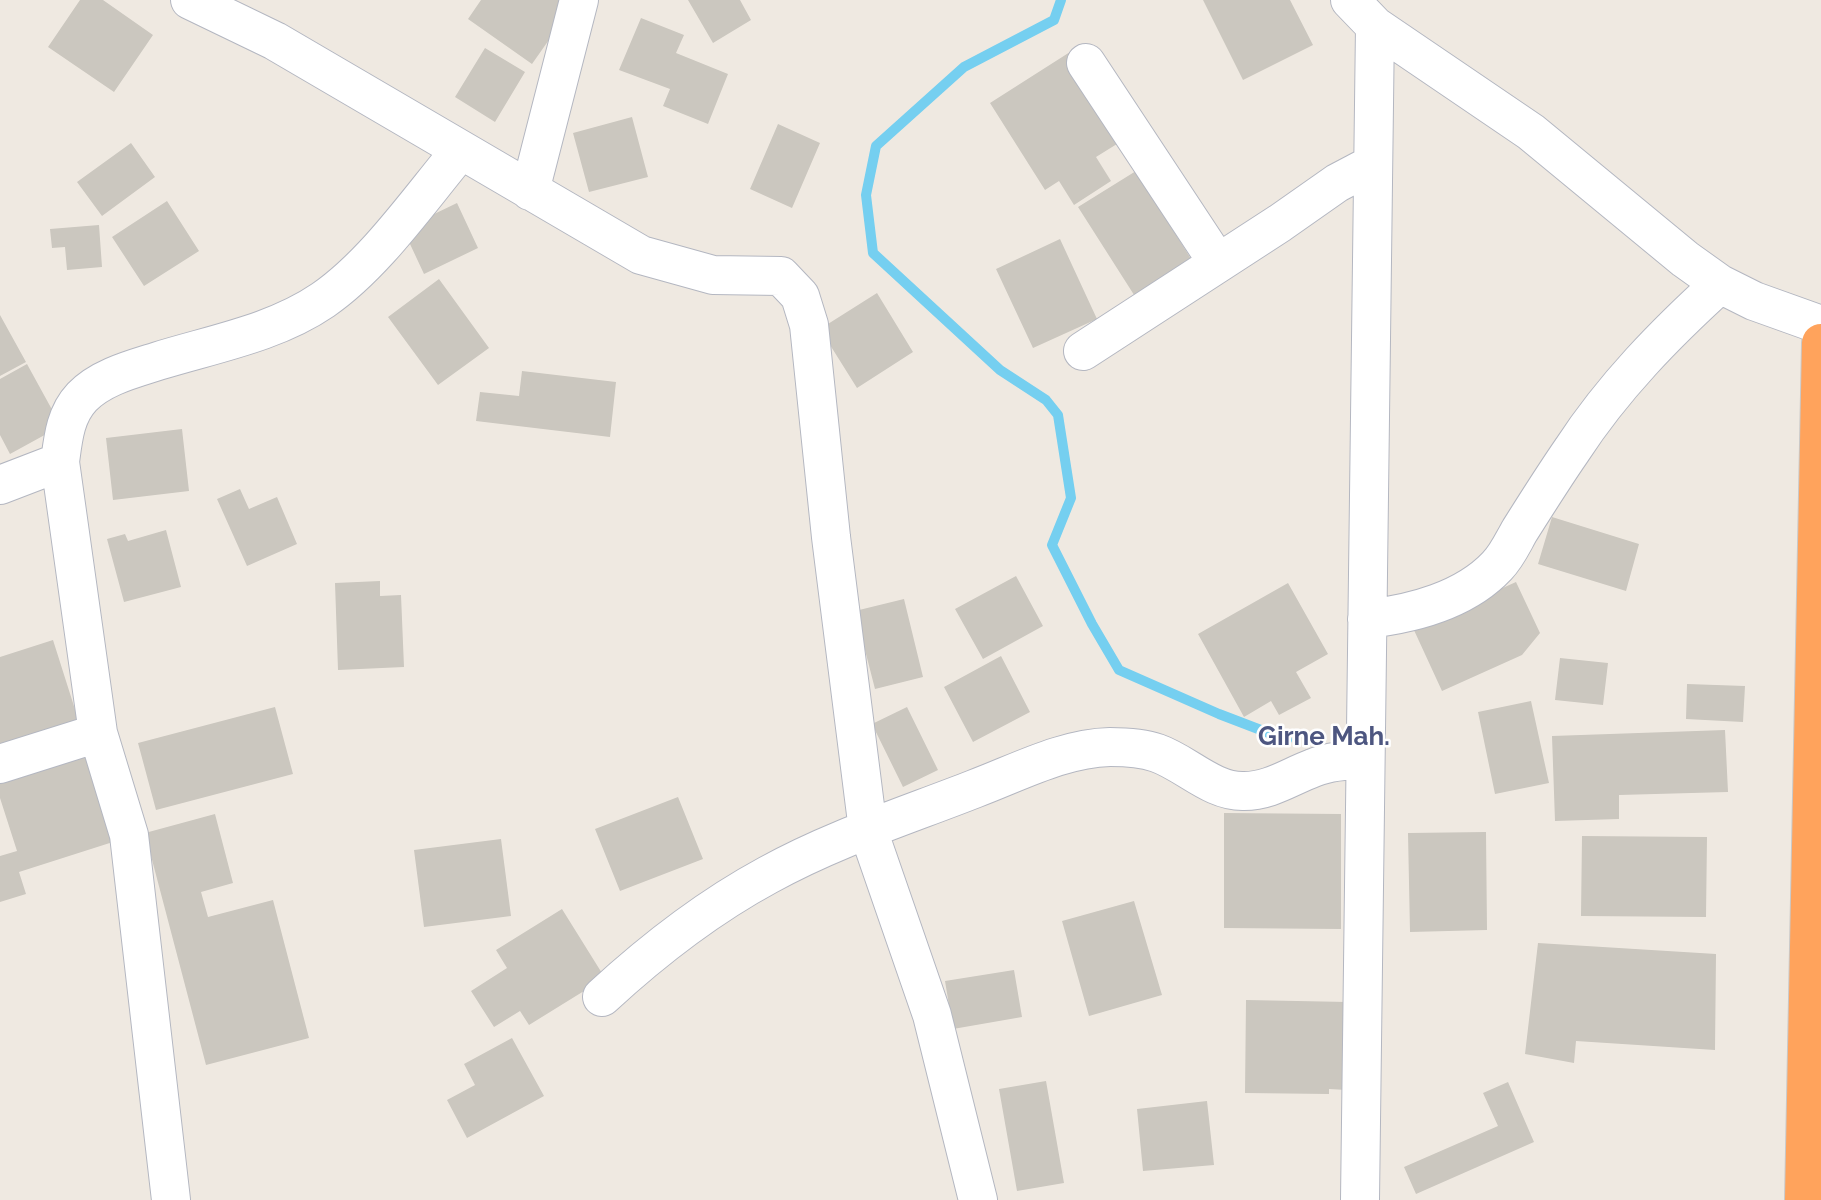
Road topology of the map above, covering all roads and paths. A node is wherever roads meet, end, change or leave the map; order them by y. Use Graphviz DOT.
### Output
graph roads {
  1 [pos="190,0"];
  2 [pos="579,0"];
  3 [pos="1362,13"];
  4 [pos="1086,63"];
  5 [pos="460,151"];
  6 [pos="1373,164"];
  7 [pos="530,191"];
  8 [pos="1217,263"];
  9 [pos="1720,284"];
  10 [pos="1821,325"];
  11 [pos="1821,343"];
  12 [pos="1083,351"];
  13 [pos="60,462"];
  14 [pos="0,485"];
  15 [pos="1367,619"];
  16 [pos="98,733"];
  17 [pos="1365,760"];
  18 [pos="0,764"];
  19 [pos="868,830"];
  20 [pos="602,997"];
  21 [pos="171,1200"];
  22 [pos="978,1200"];
  23 [pos="1360,1200"];
  24 [pos="1804,1200"];
  1 -- 5 [label="street"];
  2 -- 7 [label="street"];
  3 -- 6 [label="street"];
  3 -- 9 [label="street"];
  4 -- 8 [label="street"];
  5 -- 7 [label="street"];
  5 -- 13 [label="street"];
  6 -- 8 [label="street"];
  6 -- 15 [label="street"];
  7 -- 19 [label="street"];
  8 -- 12 [label="street"];
  9 -- 10 [label="street"];
  9 -- 15 [label="street"];
  11 -- 24 [label="highway"];
  13 -- 14 [label="street"];
  13 -- 16 [label="street"];
  15 -- 17 [label="street"];
  16 -- 18 [label="street"];
  16 -- 21 [label="street"];
  17 -- 19 [label="street"];
  17 -- 23 [label="street"];
  19 -- 20 [label="street"];
  19 -- 22 [label="street"];
}
